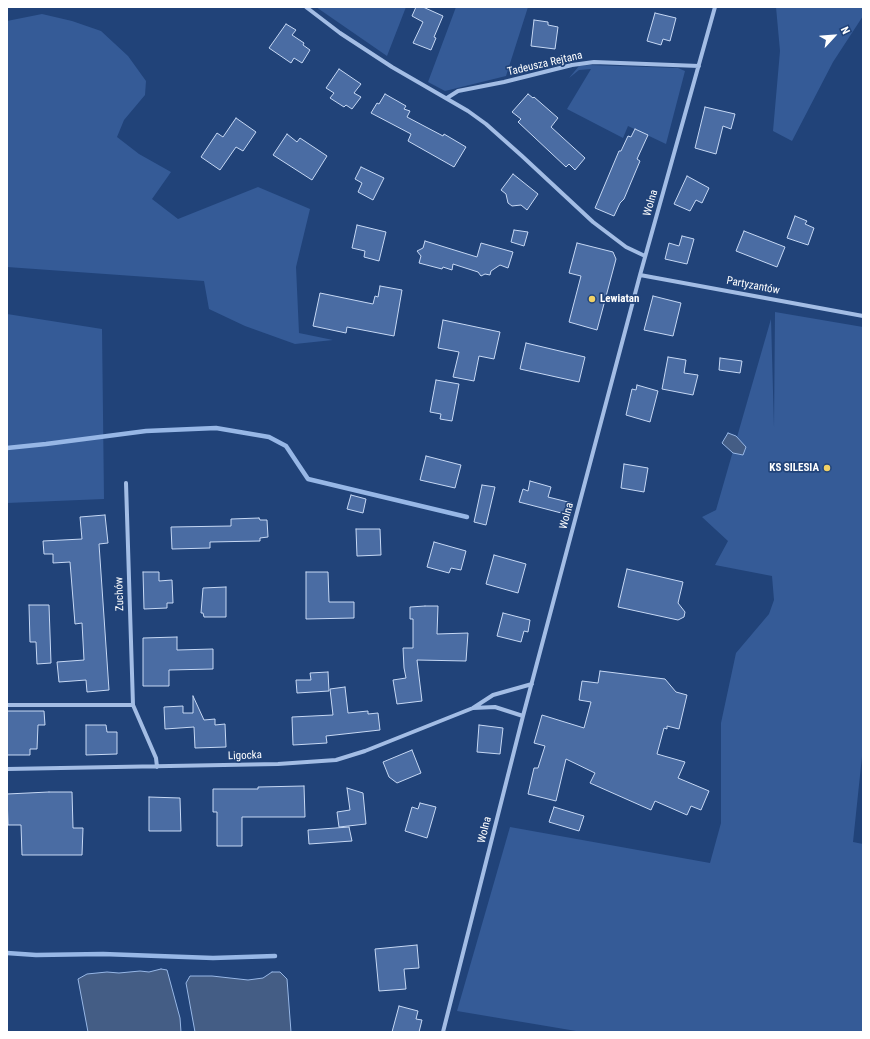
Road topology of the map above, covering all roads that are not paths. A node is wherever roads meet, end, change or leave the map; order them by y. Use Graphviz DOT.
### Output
graph roads {
  1 [pos="306,7"];
  2 [pos="715,7"];
  3 [pos="699,66"];
  4 [pos="447,98"];
  5 [pos="645,256"];
  6 [pos="640,275"];
  7 [pos="863,316"];
  8 [pos="126,484"];
  9 [pos="532,684"];
  10 [pos="7,705"];
  11 [pos="133,705"];
  12 [pos="473,708"];
  13 [pos="523,716"];
  14 [pos="157,767"];
  15 [pos="7,769"];
  16 [pos="443,1032"];
  1 -- 4 [label="street"];
  2 -- 3 [label="street, Wolna"];
  3 -- 4 [label="street, Tadeusza Rejtana"];
  3 -- 5 [label="street, Wolna"];
  4 -- 5 [label="street"];
  5 -- 6 [label="street, Wolna"];
  6 -- 7 [label="street, Partyzantów"];
  6 -- 9 [label="street, Wolna"];
  8 -- 11 [label="street, Zuchów"];
  9 -- 12 [label="street, Ligocka"];
  9 -- 13 [label="street, Wolna"];
  10 -- 11 [label="street"];
  11 -- 14 [label="street, Zuchów"];
  12 -- 13 [label="street, Ligocka"];
  12 -- 14 [label="street, Ligocka"];
  13 -- 16 [label="street, Wolna"];
  14 -- 15 [label="street, Ligocka"];
}
